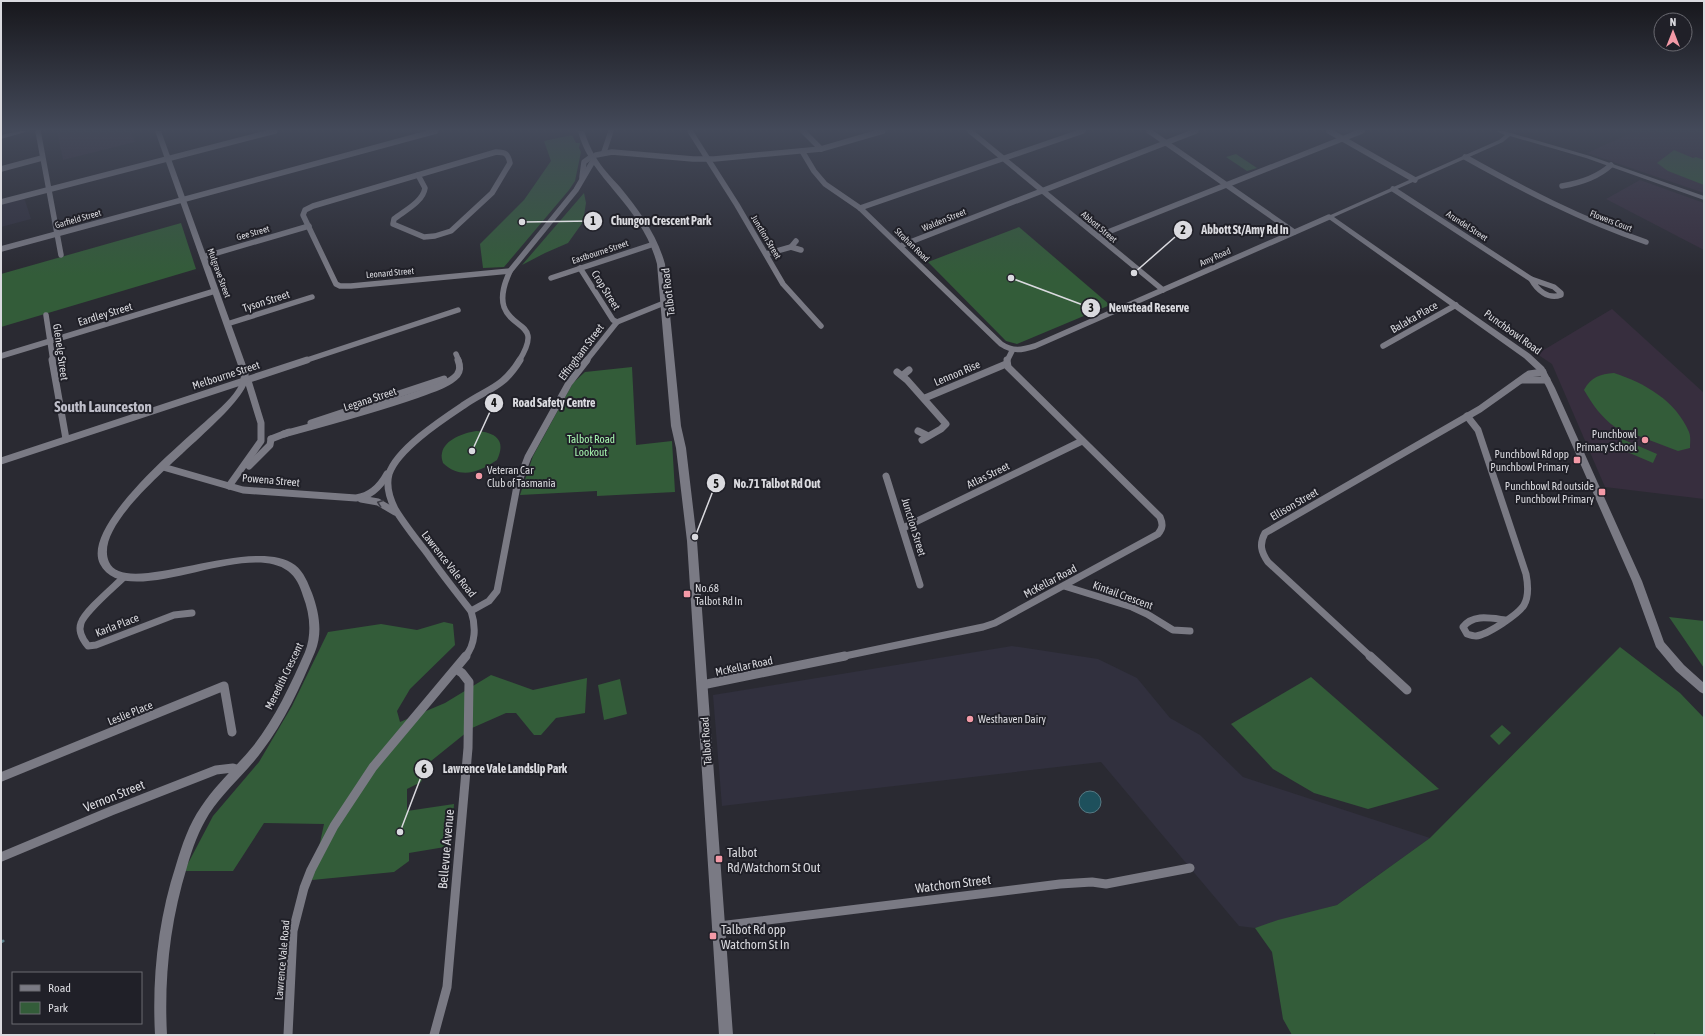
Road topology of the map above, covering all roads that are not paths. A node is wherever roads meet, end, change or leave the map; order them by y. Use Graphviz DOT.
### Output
graph roads {
  1 [pos="46,179"];
  2 [pos="88,179"];
  3 [pos="176,179"];
  4 [pos="252,179"];
  5 [pos="404,179"];
  6 [pos="420,179"];
  7 [pos="501,179"];
  8 [pos="582,179"];
  9 [pos="611,179"];
  10 [pos="615,179"];
  11 [pos="720,179"];
  12 [pos="821,179"];
  13 [pos="943,179"];
  14 [pos="1030,179"];
  15 [pos="1071,179"];
  16 [pos="1218,179"];
  17 [pos="1240,179"];
  18 [pos="1506,179"];
  19 [pos="1588,179"];
  20 [pos="1651,179"];
  21 [pos="1415,180"];
  22 [pos="1226,185"];
  23 [pos="1562,186"];
  24 [pos="1393,189"];
  25 [pos="48,190"];
  26 [pos="1043,190"];
  27 [pos="183,198"];
  28 [pos="1704,198"];
  29 [pos="1,202"];
  30 [pos="860,208"];
  31 [pos="1329,217"];
  32 [pos="309,226"];
  33 [pos="1294,232"];
  34 [pos="57,233"];
  35 [pos="1098,236"];
  36 [pos="796,241"];
  37 [pos="1646,242"];
  38 [pos="654,244"];
  39 [pos="900,246"];
  40 [pos="791,247"];
  41 [pos="1,249"];
  42 [pos="801,250"];
  43 [pos="766,254"];
  44 [pos="61,255"];
  45 [pos="203,257"];
  46 [pos="580,268"];
  47 [pos="510,271"];
  48 [pos="551,278"];
  49 [pos="1531,279"];
  50 [pos="1163,290"];
  51 [pos="215,291"];
  52 [pos="312,297"];
  53 [pos="664,303"];
  54 [pos="1456,305"];
  55 [pos="458,310"];
  56 [pos="46,314"];
  57 [pos="617,322"];
  58 [pos="227,324"];
  59 [pos="822,326"];
  60 [pos="49,342"];
  61 [pos="1383,346"];
  62 [pos="1012,351"];
  63 [pos="456,354"];
  64 [pos="1,356"];
  65 [pos="1006,364"];
  66 [pos="910,370"];
  67 [pos="1543,372"];
  68 [pos="245,379"];
  69 [pos="1522,380"];
  70 [pos="1547,380"];
  71 [pos="925,398"];
  72 [pos="1467,416"];
  73 [pos="261,423"];
  74 [pos="918,431"];
  75 [pos="66,439"];
  76 [pos="271,439"];
  77 [pos="1082,441"];
  78 [pos="681,448"];
  79 [pos="1,461"];
  80 [pos="163,467"];
  81 [pos="390,469"];
  82 [pos="886,476"];
  83 [pos="229,486"];
  84 [pos="356,498"];
  85 [pos="400,516"];
  86 [pos="903,528"];
  87 [pos="124,577"];
  88 [pos="920,586"];
  89 [pos="1064,586"];
  90 [pos="471,611"];
  91 [pos="192,613"];
  92 [pos="1505,620"];
  93 [pos="1190,631"];
  94 [pos="456,669"];
  95 [pos="702,685"];
  96 [pos="1704,689"];
  97 [pos="1407,690"];
  98 [pos="232,732"];
  99 [pos="239,770"];
  100 [pos="1,777"];
  101 [pos="1,856"];
  102 [pos="1190,868"];
  103 [pos="719,926"];
  104 [pos="160,1035"];
  105 [pos="288,1035"];
  106 [pos="434,1035"];
  107 [pos="726,1035"];
  1 -- 25 [label="street"];
  2 -- 25 [label="street"];
  3 -- 27 [label="street, Mulgrave Street"];
  4 -- 27 [label="street, Garfield Street"];
  5 -- 32 [label="street, Leonard Street"];
  6 -- 7 [label="street"];
  8 -- 47 [label="street"];
  9 -- 38 [label="main road, Talbot Road"];
  10 -- 78 [label="main road, Talbot Road"];
  11 -- 43 [label="street, Junction Street"];
  12 -- 30 [label="street, Strahan Road"];
  13 -- 30 [label="street"];
  14 -- 26 [label="street, Abbott Street"];
  15 -- 26 [label="street, Walden Street"];
  16 -- 22 [label="street"];
  17 -- 22 [label="street"];
  18 -- 37 [label="street, Flowers Court"];
  19 -- 23 [label="street"];
  20 -- 28 [label="street"];
  21 -- 24 [label="street, Amy Road"];
  22 -- 33 [label="street"];
  22 -- 35 [label="street"];
  24 -- 31 [label="street, Amy Road"];
  24 -- 49 [label="street, Arundel Street"];
  25 -- 29 [label="street"];
  25 -- 34 [label="street"];
  26 -- 35 [label="street, Abbott Street"];
  26 -- 39 [label="street, Walden Street"];
  27 -- 34 [label="street, Garfield Street"];
  27 -- 45 [label="street, Mulgrave Street"];
  30 -- 39 [label="street, Strahan Road"];
  31 -- 33 [label="street, Amy Road"];
  31 -- 54 [label="street, Punchbowl Road"];
  32 -- 45 [label="street, Gee Street"];
  32 -- 47 [label="street, Leonard Street"];
  33 -- 50 [label="street, Amy Road"];
  34 -- 41 [label="street, Garfield Street"];
  34 -- 44 [label="street"];
  35 -- 50 [label="street, Abbott Street"];
  36 -- 40 [label="street"];
  38 -- 46 [label="street, Eastbourne Street"];
  38 -- 53 [label="main road, Talbot Road"];
  39 -- 62 [label="street, Strahan Road"];
  40 -- 42 [label="street"];
  40 -- 43 [label="street"];
  43 -- 59 [label="street, Junction Street"];
  45 -- 51 [label="street, Mulgrave Street"];
  46 -- 48 [label="street, Eastbourne Street"];
  46 -- 57 [label="street, Crop Street"];
  47 -- 81 [label="street"];
  49 -- 49 [label="street, Arundel Street"];
  50 -- 62 [label="street, Amy Road"];
  51 -- 58 [label="street, Mulgrave Street"];
  51 -- 60 [label="street, Eardley Street"];
  52 -- 58 [label="street, Tyson Street"];
  53 -- 57 [label="street, Effingham Street"];
  53 -- 78 [label="main road, Talbot Road"];
  54 -- 61 [label="street, Balaka Place"];
  54 -- 67 [label="street, Punchbowl Road"];
  55 -- 68 [label="street, Melbourne Street"];
  56 -- 60 [label="street, Glenelg Street"];
  57 -- 90 [label="street, Effingham Street"];
  58 -- 68 [label="street, Mulgrave Street"];
  60 -- 64 [label="street, Eardley Street"];
  60 -- 75 [label="street, Glenelg Street"];
  62 -- 65 [label="street"];
  63 -- 76 [label="street, Legana Street"];
  65 -- 71 [label="street, Lennon Rise"];
  65 -- 77 [label="street, McKellar Road"];
  66 -- 71 [label="street"];
  67 -- 69 [label="street, Ellison Street"];
  67 -- 70 [label="street, Punchbowl Road"];
  68 -- 73 [label="street, Mulgrave Street"];
  68 -- 75 [label="street, Melbourne Street"];
  68 -- 80 [label="street"];
  69 -- 70 [label="street"];
  69 -- 72 [label="street, Ellison Street"];
  70 -- 96 [label="street, Punchbowl Road"];
  71 -- 74 [label="street, Lennon Rise"];
  72 -- 92 [label="street"];
  72 -- 97 [label="street, Ellison Street"];
  73 -- 76 [label="street, Mulgrave Street"];
  73 -- 83 [label="street, Mulgrave Street"];
  75 -- 79 [label="street, Melbourne Street"];
  76 -- 83 [label="street"];
  77 -- 86 [label="street, Atlas Street"];
  77 -- 89 [label="street, McKellar Road"];
  78 -- 95 [label="main road, Talbot Road"];
  80 -- 83 [label="street, Powena Street"];
  80 -- 87 [label="street"];
  81 -- 84 [label="street, Powena Street"];
  81 -- 85 [label="street, Lawrence Vale Road"];
  82 -- 86 [label="street, Junction Street"];
  83 -- 84 [label="street, Powena Street"];
  85 -- 84 [label="street, Powena Street, one-way"];
  85 -- 90 [label="street, Lawrence Vale Road"];
  86 -- 88 [label="street, Junction Street"];
  87 -- 91 [label="street, Karla Place"];
  87 -- 99 [label="street, Meredith Crescent"];
  89 -- 93 [label="street, Kintail Crescent"];
  89 -- 95 [label="street, McKellar Road"];
  90 -- 94 [label="street, Lawrence Vale Road"];
  92 -- 92 [label="street"];
  94 -- 105 [label="street, Lawrence Vale Road"];
  94 -- 106 [label="street, Bellevue Avenue"];
  95 -- 103 [label="main road, Talbot Road"];
  98 -- 100 [label="street, Leslie Place"];
  99 -- 101 [label="street, Vernon Street"];
  99 -- 104 [label="street, Meredith Crescent"];
  102 -- 103 [label="street, Watchorn Street"];
  103 -- 107 [label="main road, Talbot Road"];
}
